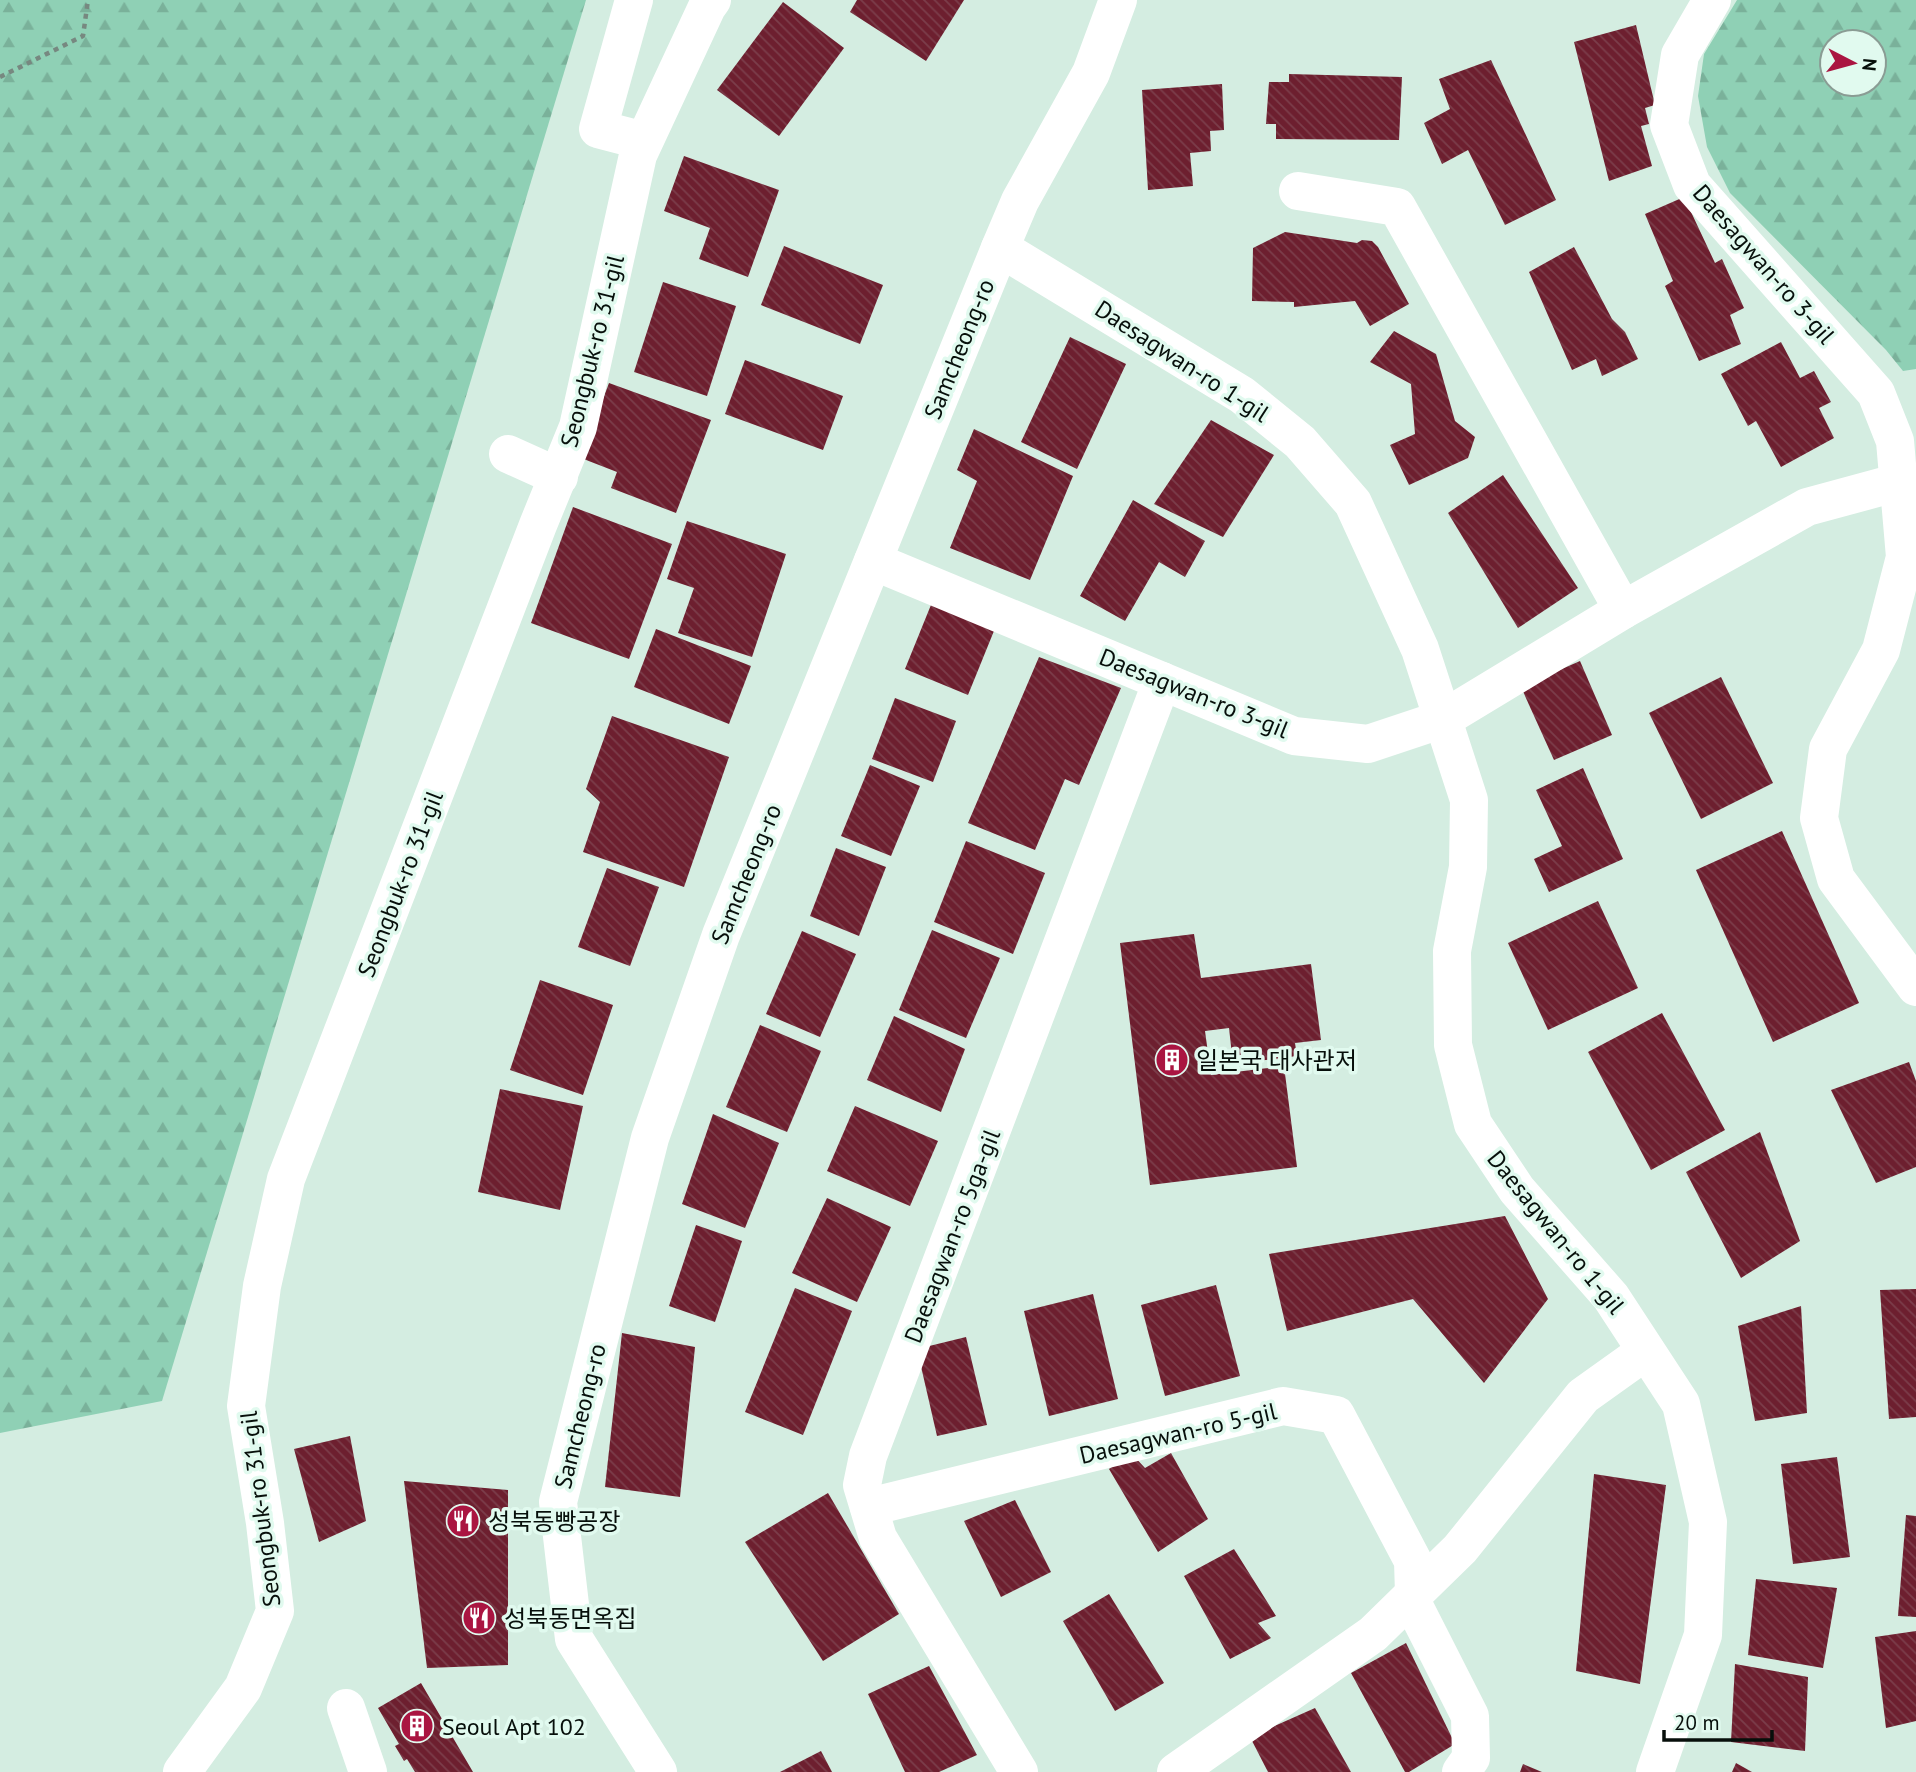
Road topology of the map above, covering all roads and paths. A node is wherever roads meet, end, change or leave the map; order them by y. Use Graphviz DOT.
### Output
graph roads {
  1 [pos="88,0"];
  2 [pos="634,0"];
  3 [pos="712,0"];
  4 [pos="1118,0"];
  5 [pos="1712,0"];
  6 [pos="0,77"];
  7 [pos="644,141"];
  8 [pos="1298,191"];
  9 [pos="1000,247"];
  10 [pos="508,454"];
  11 [pos="559,477"];
  12 [pos="1899,482"];
  13 [pos="873,561"];
  14 [pos="1623,610"];
  15 [pos="1161,681"];
  16 [pos="1443,719"];
  17 [pos="1916,988"];
  18 [pos="1646,1350"];
  19 [pos="869,1507"];
  20 [pos="1412,1596"];
  21 [pos="345,1708"];
  22 [pos="182,1772"];
  23 [pos="368,1772"];
  24 [pos="658,1772"];
  25 [pos="1019,1772"];
  26 [pos="1176,1772"];
  27 [pos="1461,1772"];
  28 [pos="1655,1772"];
  1 -- 6 [label="path"];
  2 -- 7 [label="street"];
  3 -- 7 [label="street, Seongbuk-ro 31-gil"];
  4 -- 9 [label="street, Samcheong-ro"];
  5 -- 12 [label="street, Daesagwan-ro 3-gil"];
  7 -- 11 [label="street, Seongbuk-ro 31-gil"];
  8 -- 14 [label="street"];
  9 -- 13 [label="street, Samcheong-ro"];
  9 -- 16 [label="street, Daesagwan-ro 1-gil"];
  10 -- 11 [label="street"];
  11 -- 22 [label="street, Seongbuk-ro 31-gil"];
  12 -- 14 [label="street, Daesagwan-ro 3-gil"];
  12 -- 17 [label="street, Daesagwan-ro 3-gil"];
  13 -- 15 [label="street, Daesagwan-ro 3-gil"];
  13 -- 24 [label="street, Samcheong-ro"];
  14 -- 16 [label="street, Daesagwan-ro 3-gil"];
  15 -- 16 [label="street, Daesagwan-ro 3-gil"];
  15 -- 19 [label="street, Daesagwan-ro 5ga-gil"];
  16 -- 18 [label="street, Daesagwan-ro 1-gil"];
  18 -- 20 [label="street"];
  18 -- 28 [label="street, Daesagwan-ro 1-gil"];
  19 -- 20 [label="street, Daesagwan-ro 5-gil"];
  19 -- 25 [label="street, Daesagwan-ro 5ga-gil"];
  20 -- 26 [label="street"];
  20 -- 27 [label="street"];
  21 -- 23 [label="street"];
}
